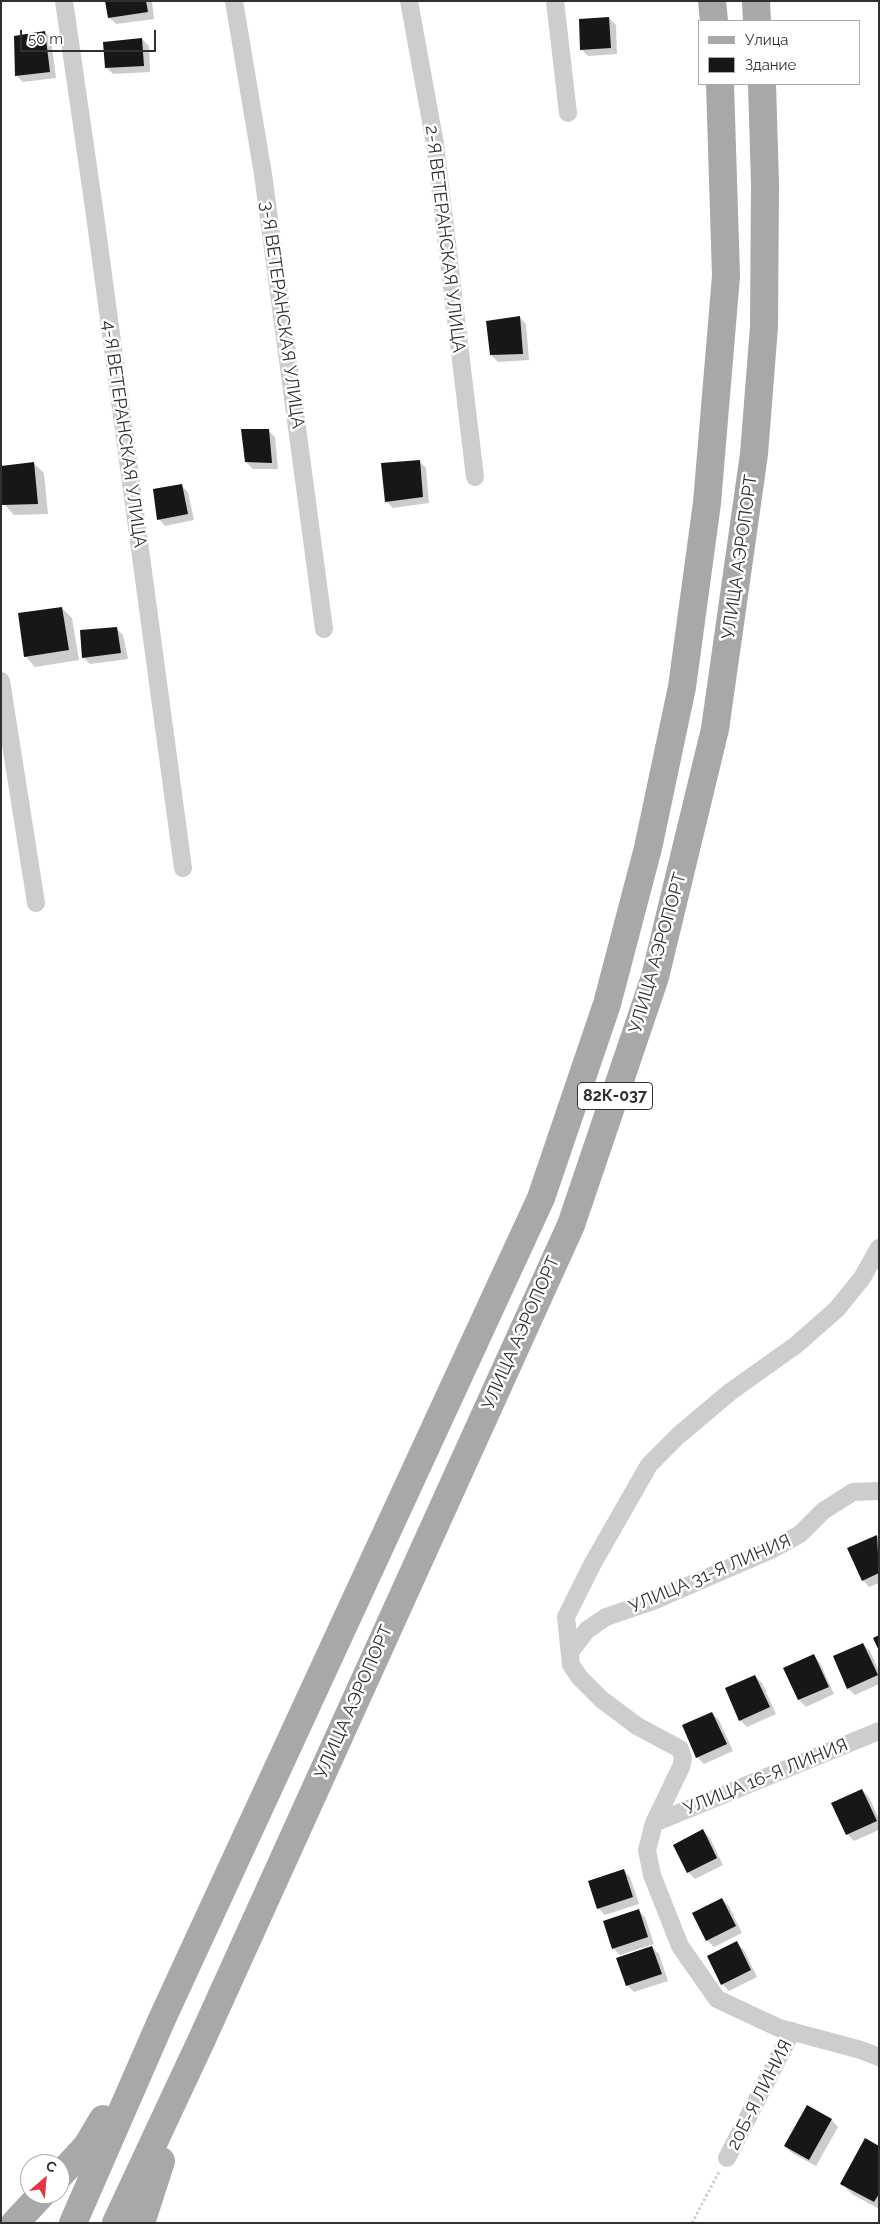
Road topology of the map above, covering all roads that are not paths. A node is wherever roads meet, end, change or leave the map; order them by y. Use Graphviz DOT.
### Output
graph roads {
  1 [pos="64,1"];
  2 [pos="234,1"];
  3 [pos="409,1"];
  4 [pos="555,1"];
  5 [pos="712,1"];
  6 [pos="756,1"];
  7 [pos="714,20"];
  8 [pos="757,20"];
  9 [pos="720,85"];
  10 [pos="762,85"];
  11 [pos="568,113"];
  12 [pos="475,477"];
  13 [pos="324,629"];
  14 [pos="1,681"];
  15 [pos="183,868"];
  16 [pos="36,903"];
  17 [pos="879,1248"];
  18 [pos="879,1491"];
  19 [pos="570,1652"];
  20 [pos="879,1731"];
  21 [pos="654,1823"];
  22 [pos="162,2019"];
  23 [pos="792,2031"];
  24 [pos="202,2039"];
  25 [pos="879,2057"];
  26 [pos="727,2158"];
  27 [pos="70,2164"];
  28 [pos="33,2204"];
  29 [pos="15,2223"];
  30 [pos="73,2223"];
  31 [pos="116,2223"];
  32 [pos="141,2223"];
  1 -- 15 [label="street, 4-Я ВЕТЕРАНСКАЯ УЛИЦА"];
  2 -- 13 [label="street, 3-Я ВЕТЕРАНСКАЯ УЛИЦА"];
  3 -- 12 [label="street, 2-Я ВЕТЕРАНСКАЯ УЛИЦА"];
  4 -- 11 [label="street"];
  5 -- 7 [label="main road"];
  6 -- 8 [label="main road"];
  9 -- 22 [label="main road, УЛИЦА АЭРОПОРТ"];
  10 -- 24 [label="main road, УЛИЦА АЭРОПОРТ / 82К-037"];
  14 -- 16 [label="street"];
  17 -- 19 [label="street"];
  18 -- 19 [label="street, УЛИЦА 31-Я ЛИНИЯ"];
  19 -- 21 [label="street"];
  20 -- 21 [label="street, УЛИЦА 16-Я ЛИНИЯ"];
  21 -- 23 [label="street"];
  22 -- 27 [label="main road"];
  22 -- 30 [label="main road"];
  23 -- 25 [label="street"];
  23 -- 26 [label="street, 20Б-Я ЛИНИЯ"];
  24 -- 31 [label="main road"];
  24 -- 32 [label="main road"];
  28 -- 29 [label="main road"];
}
